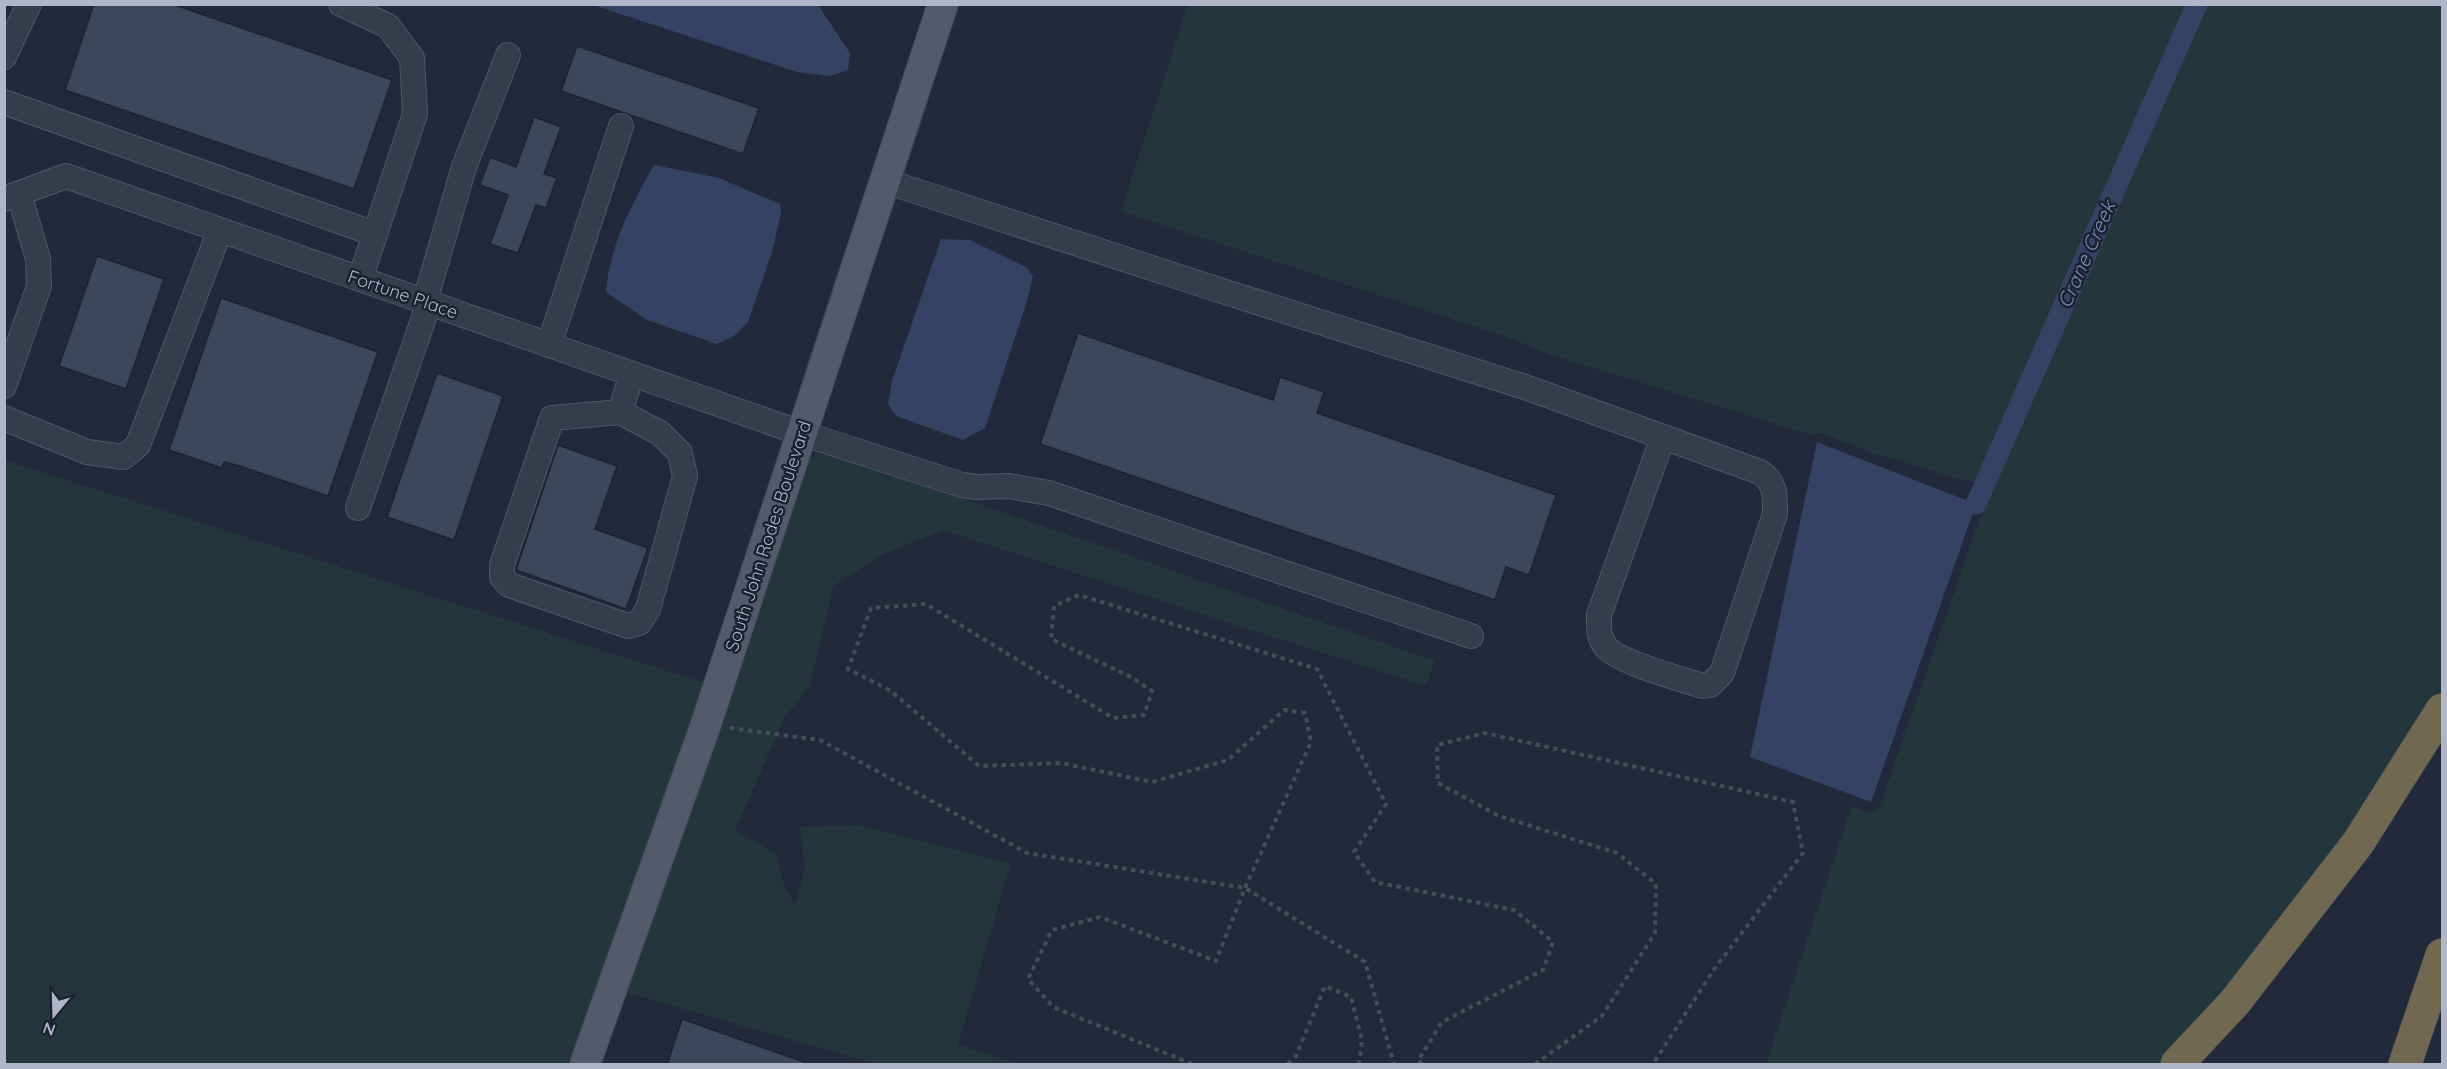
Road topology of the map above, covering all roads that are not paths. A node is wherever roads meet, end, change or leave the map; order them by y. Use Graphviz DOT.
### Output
graph roads {
  1 [pos="29,4"];
  2 [pos="341,4"];
  3 [pos="943,4"];
  4 [pos="508,55"];
  5 [pos="4,57"];
  6 [pos="4,102"];
  7 [pos="621,126"];
  8 [pos="885,181"];
  9 [pos="12,196"];
  10 [pos="220,230"];
  11 [pos="375,234"];
  12 [pos="360,279"];
  13 [pos="427,302"];
  14 [pos="549,345"];
  15 [pos="632,374"];
  16 [pos="4,386"];
  17 [pos="620,412"];
  18 [pos="4,418"];
  19 [pos="801,433"];
  20 [pos="1663,437"];
  21 [pos="358,508"];
  22 [pos="1471,636"];
  23 [pos="2442,710"];
  24 [pos="2442,955"];
  25 [pos="585,1065"];
  26 [pos="2177,1065"];
  27 [pos="2405,1065"];
  1 -- 5 [label="street"];
  2 -- 11 [label="street"];
  3 -- 8 [label="main road, South John Rodes Boulevard"];
  4 -- 13 [label="street"];
  6 -- 11 [label="street"];
  7 -- 14 [label="street"];
  8 -- 19 [label="main road, South John Rodes Boulevard"];
  8 -- 20 [label="street"];
  9 -- 10 [label="street, Fortune Place"];
  9 -- 16 [label="street"];
  10 -- 12 [label="street, Fortune Place"];
  10 -- 18 [label="street"];
  11 -- 12 [label="street"];
  12 -- 13 [label="street, Fortune Place"];
  13 -- 14 [label="street, Fortune Place"];
  13 -- 21 [label="street"];
  14 -- 15 [label="street, Fortune Place"];
  15 -- 17 [label="street"];
  15 -- 19 [label="street, Fortune Place"];
  17 -- 17 [label="street"];
  19 -- 22 [label="street, Fortune Place"];
  19 -- 25 [label="main road, South John Rodes Boulevard"];
  20 -- 20 [label="street"];
  23 -- 26 [label="highway"];
  24 -- 27 [label="highway"];
}
